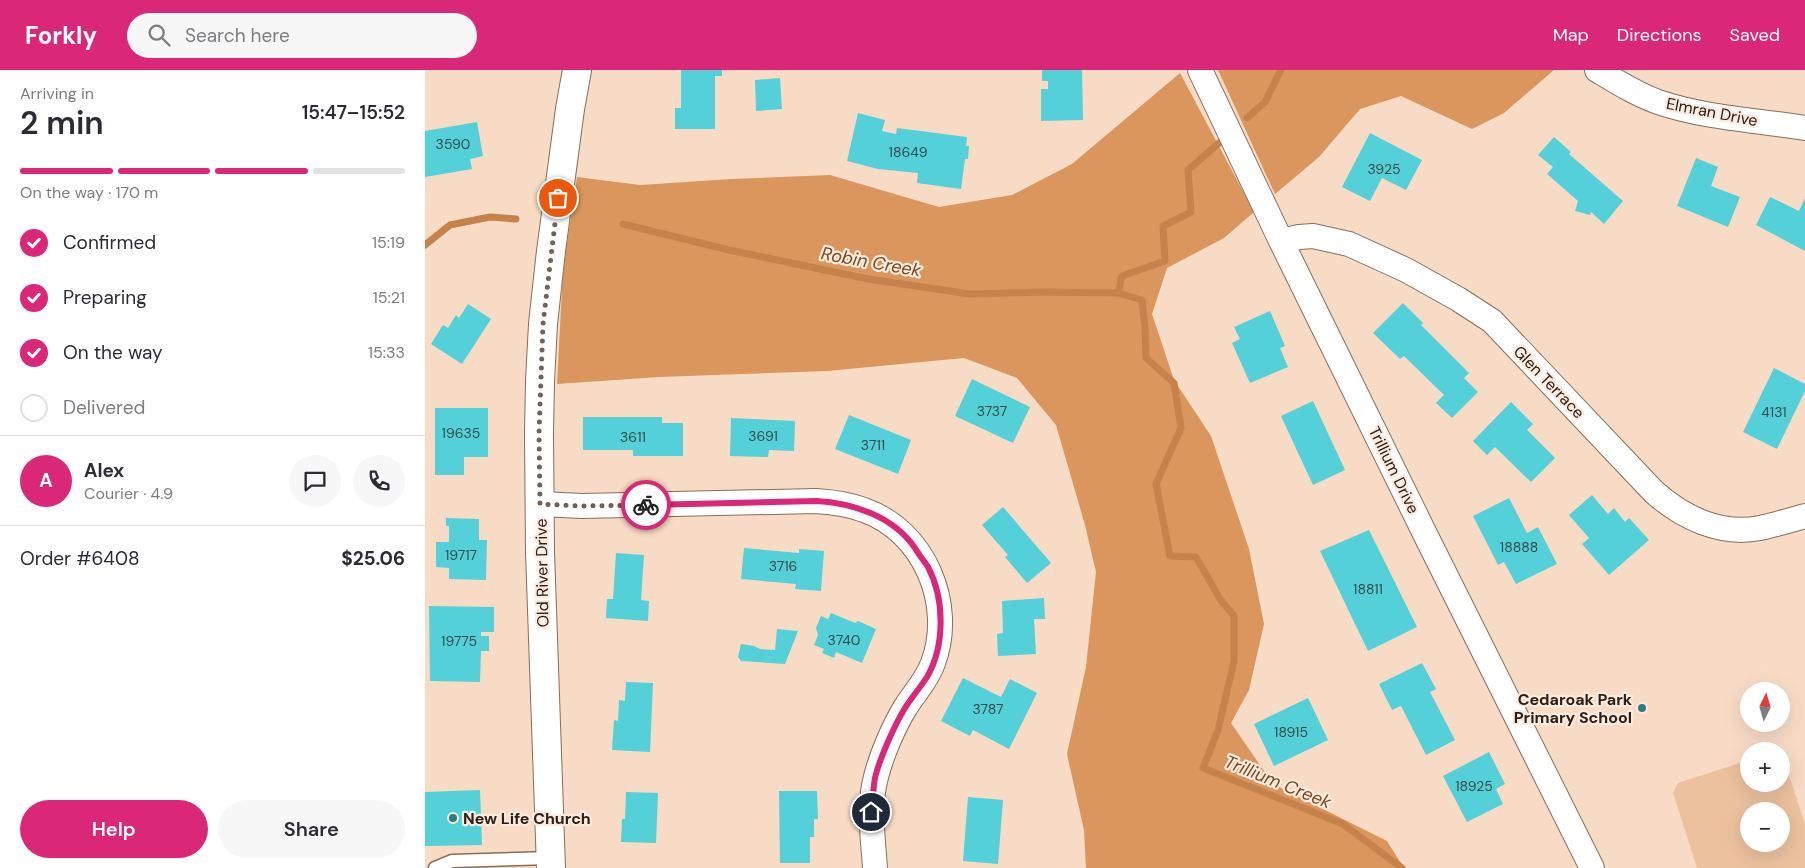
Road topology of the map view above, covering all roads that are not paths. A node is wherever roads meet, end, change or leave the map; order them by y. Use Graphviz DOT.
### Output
graph roads {
  1 [pos="577,70"];
  2 [pos="1200,70"];
  3 [pos="1597,70"];
  4 [pos="1805,128"];
  5 [pos="1281,241"];
  6 [pos="540,504"];
  7 [pos="1805,516"];
  8 [pos="550,863"];
  9 [pos="435,868"];
  10 [pos="875,868"];
  11 [pos="1593,868"];
  1 -- 6 [label="street, Old River Drive"];
  2 -- 5 [label="street, Trillium Drive"];
  3 -- 4 [label="street, Elmran Drive"];
  5 -- 7 [label="street, Glen Terrace"];
  5 -- 11 [label="street, Trillium Drive"];
  6 -- 8 [label="street, Old River Drive"];
  6 -- 10 [label="street"];
  8 -- 9 [label="lane"];
}
